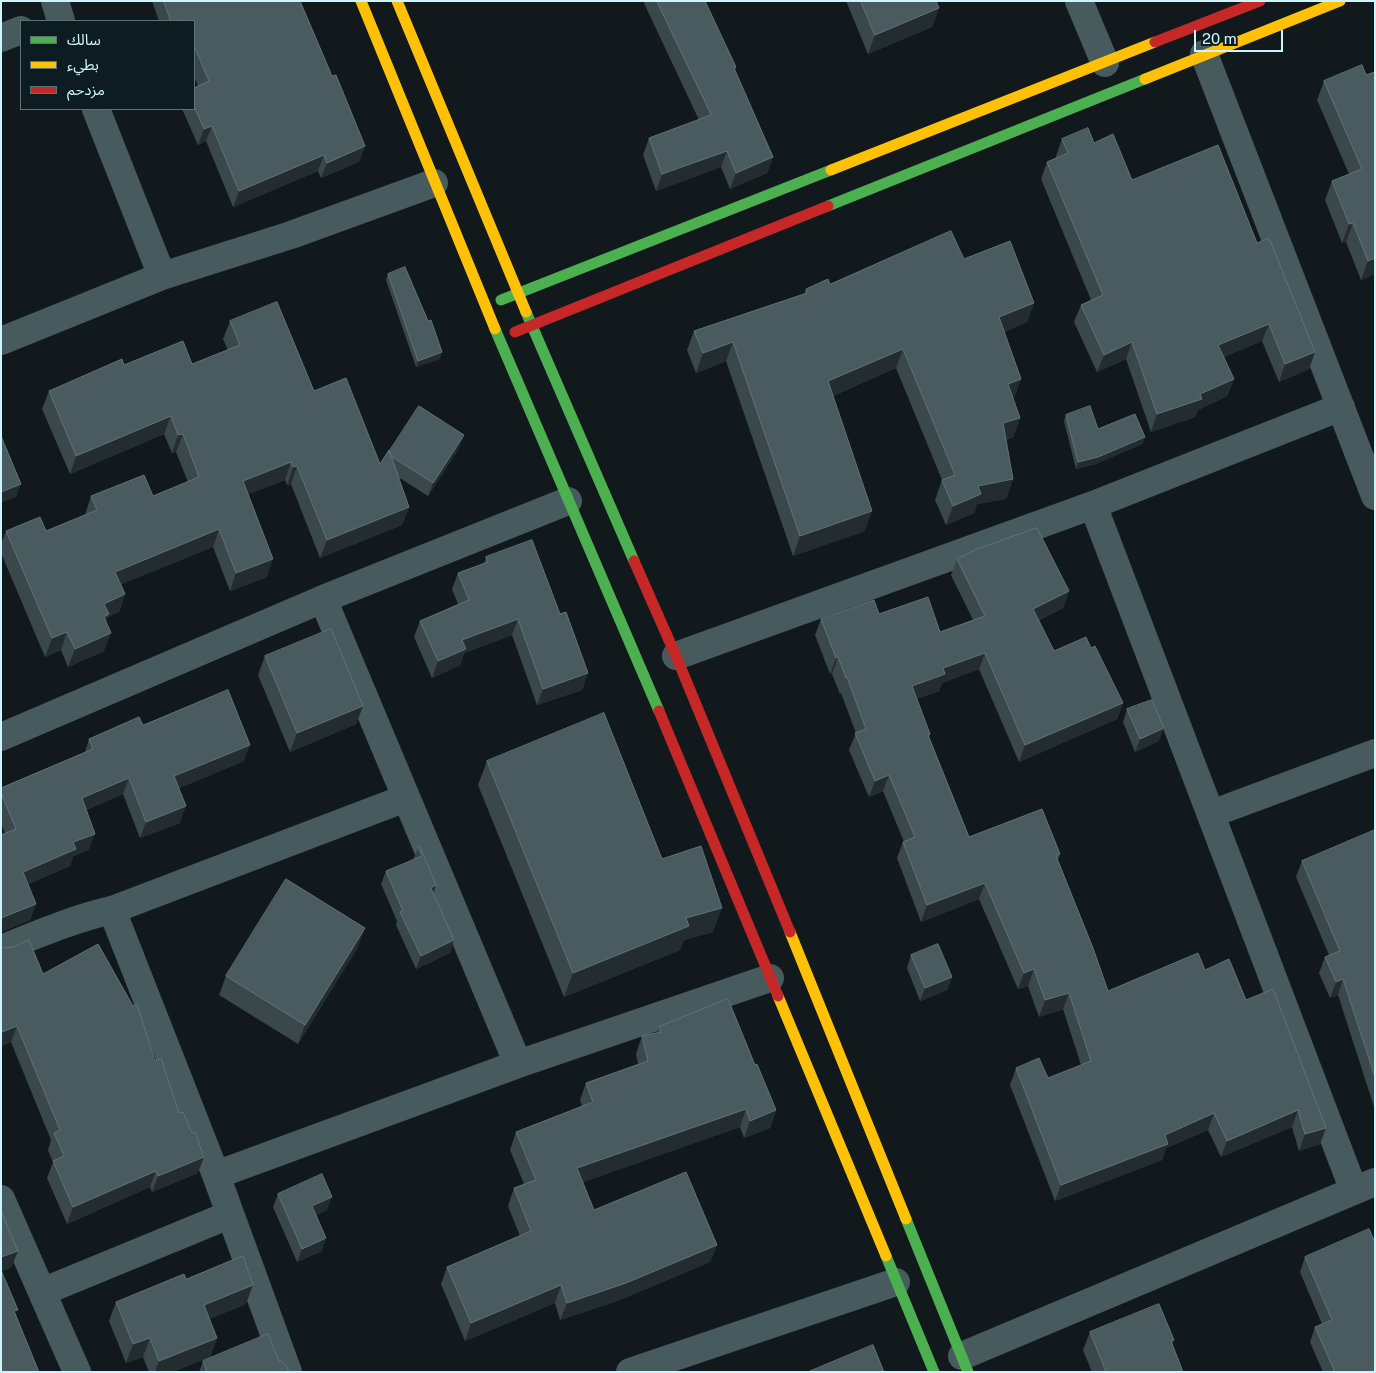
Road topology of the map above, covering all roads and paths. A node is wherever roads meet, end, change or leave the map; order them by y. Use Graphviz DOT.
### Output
graph roads {
  1 [pos="361,1"];
  2 [pos="397,1"];
  3 [pos="1079,1"];
  4 [pos="1260,1"];
  5 [pos="1340,1"];
  6 [pos="20,30"];
  7 [pos="1,38"];
  8 [pos="1204,54"];
  9 [pos="1105,63"];
  10 [pos="96,110"];
  11 [pos="434,183"];
  12 [pos="162,276"];
  13 [pos="518,294"];
  14 [pos="487,306"];
  15 [pos="532,325"];
  16 [pos="499,338"];
  17 [pos="1,341"];
  18 [pos="1341,407"];
  19 [pos="1375,496"];
  20 [pos="568,501"];
  21 [pos="1092,505"];
  22 [pos="323,599"];
  23 [pos="676,656"];
  24 [pos="3,732"];
  25 [pos="1375,753"];
  26 [pos="406,798"];
  27 [pos="1211,814"];
  28 [pos="112,910"];
  29 [pos="1,949"];
  30 [pos="770,978"];
  31 [pos="518,1064"];
  32 [pos="216,1175"];
  33 [pos="1365,1186"];
  34 [pos="1,1199"];
  35 [pos="229,1215"];
  36 [pos="896,1282"];
  37 [pos="42,1292"];
  38 [pos="965,1364"];
  39 [pos="77,1372"];
  40 [pos="288,1372"];
  41 [pos="630,1372"];
  42 [pos="934,1372"];
  1 -- 11 [label="street"];
  2 -- 13 [label="street"];
  3 -- 9 [label="street"];
  4 -- 9 [label="street"];
  5 -- 8 [label="street"];
  6 -- 7 [label="street"];
  8 -- 15 [label="street"];
  8 -- 18 [label="street"];
  9 -- 13 [label="street"];
  10 -- 12 [label="street"];
  11 -- 12 [label="street"];
  11 -- 14 [label="street"];
  12 -- 17 [label="street"];
  13 -- 14 [label="street"];
  13 -- 15 [label="street"];
  14 -- 16 [label="street"];
  15 -- 16 [label="street"];
  15 -- 23 [label="street"];
  16 -- 20 [label="street"];
  18 -- 19 [label="street"];
  18 -- 21 [label="street"];
  20 -- 22 [label="street"];
  20 -- 30 [label="street"];
  21 -- 23 [label="street"];
  21 -- 27 [label="street"];
  22 -- 24 [label="street"];
  22 -- 26 [label="street"];
  23 -- 38 [label="street"];
  25 -- 27 [label="street"];
  26 -- 28 [label="street"];
  26 -- 31 [label="street"];
  27 -- 33 [label="street"];
  28 -- 29 [label="street"];
  28 -- 32 [label="street"];
  30 -- 31 [label="street"];
  30 -- 36 [label="street"];
  31 -- 32 [label="street"];
  32 -- 35 [label="street"];
  33 -- 38 [label="street"];
  34 -- 37 [label="street"];
  35 -- 37 [label="street"];
  35 -- 40 [label="street"];
  36 -- 41 [label="street"];
  36 -- 42 [label="street"];
  37 -- 39 [label="street"];
}
